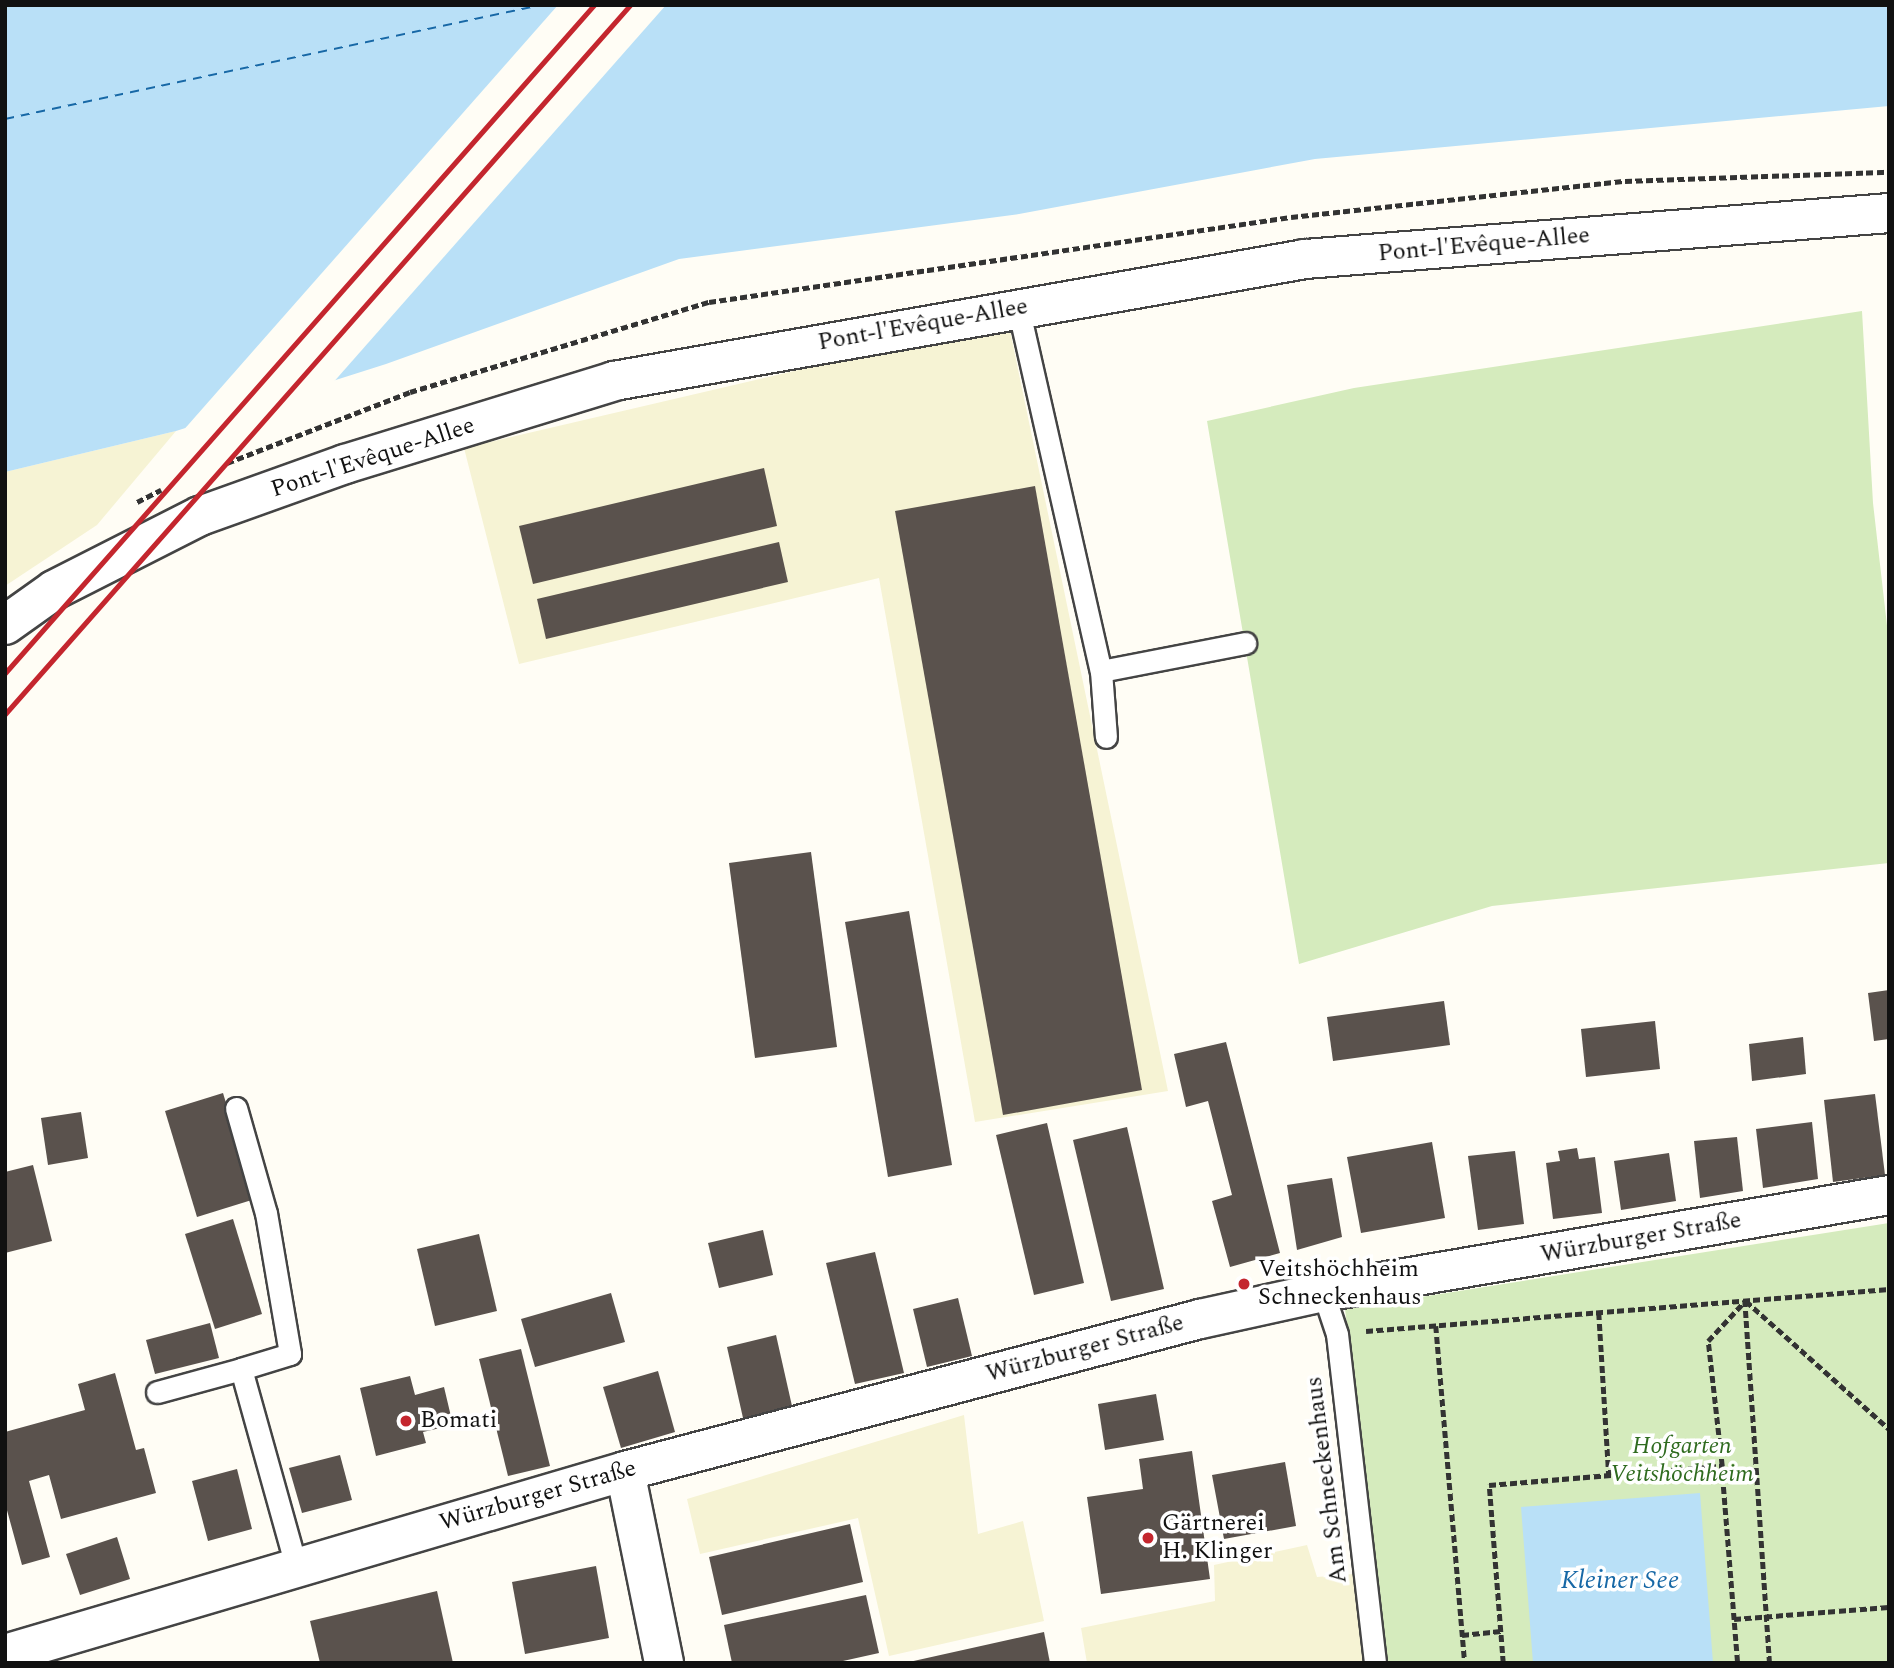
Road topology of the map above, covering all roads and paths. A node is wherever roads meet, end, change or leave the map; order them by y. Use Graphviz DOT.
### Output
graph roads {
  1 [pos="1889,213"];
  2 [pos="1018,307"];
  3 [pos="5,625"];
  4 [pos="1245,643"];
  5 [pos="1101,671"];
  6 [pos="1106,737"];
  7 [pos="236,1108"];
  8 [pos="1889,1195"];
  9 [pos="1889,1289"];
  10 [pos="1323,1292"];
  11 [pos="1745,1300"];
  12 [pos="1599,1313"];
  13 [pos="1437,1326"];
  14 [pos="1337,1334"];
  15 [pos="241,1369"];
  16 [pos="157,1392"];
  17 [pos="1889,1429"];
  18 [pos="1722,1466"];
  19 [pos="625,1471"];
  20 [pos="1609,1475"];
  21 [pos="296,1566"];
  22 [pos="1889,1607"];
  23 [pos="1766,1615"];
  24 [pos="1734,1619"];
  25 [pos="1501,1631"];
  26 [pos="1462,1635"];
  27 [pos="5,1654"];
  28 [pos="664,1663"];
  29 [pos="1375,1663"];
  30 [pos="1465,1663"];
  31 [pos="1503,1663"];
  32 [pos="1738,1663"];
  33 [pos="1770,1663"];
  1 -- 2 [label="street, Pont-l'Evêque-Allee"];
  2 -- 3 [label="street, Pont-l'Evêque-Allee"];
  2 -- 5 [label="lane"];
  4 -- 5 [label="lane"];
  5 -- 6 [label="lane"];
  7 -- 15 [label="lane"];
  8 -- 10 [label="street, Würzburger Straße"];
  9 -- 11 [label="path"];
  10 -- 14 [label="lane, Am Schneckenhaus"];
  10 -- 19 [label="street, Würzburger Straße"];
  11 -- 12 [label="path"];
  11 -- 17 [label="path"];
  11 -- 18 [label="path"];
  11 -- 23 [label="path"];
  12 -- 13 [label="path"];
  12 -- 20 [label="path"];
  13 -- 14 [label="path"];
  13 -- 26 [label="path"];
  14 -- 29 [label="lane, Am Schneckenhaus"];
  15 -- 16 [label="lane"];
  15 -- 21 [label="lane"];
  18 -- 20 [label="path"];
  18 -- 24 [label="path"];
  19 -- 21 [label="street, Würzburger Straße"];
  19 -- 28 [label="street"];
  20 -- 25 [label="path"];
  21 -- 27 [label="street, Würzburger Straße"];
  22 -- 23 [label="path"];
  23 -- 24 [label="path"];
  23 -- 33 [label="path"];
  24 -- 32 [label="path"];
  25 -- 26 [label="path"];
  25 -- 31 [label="path"];
  26 -- 30 [label="path"];
}
